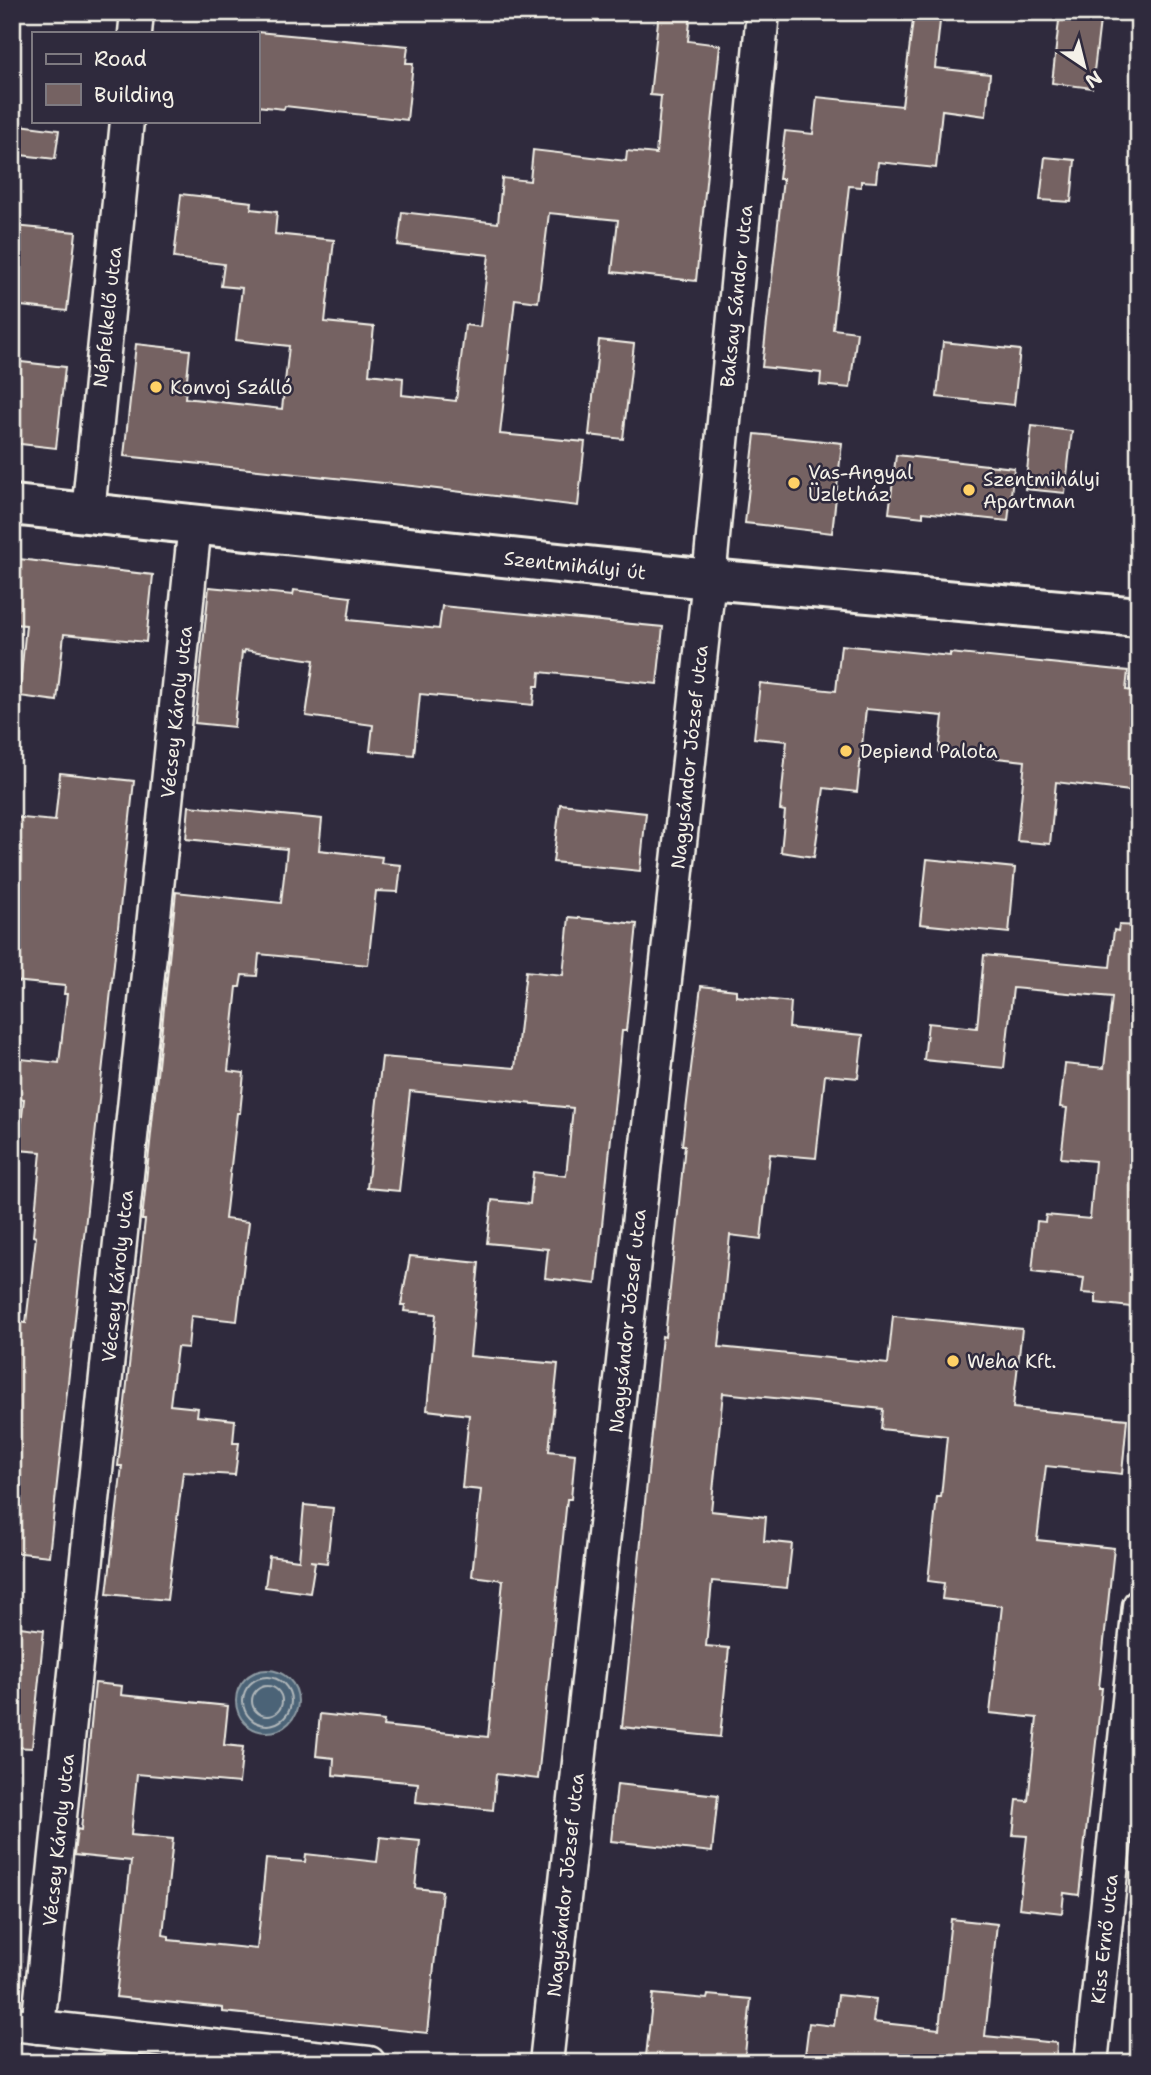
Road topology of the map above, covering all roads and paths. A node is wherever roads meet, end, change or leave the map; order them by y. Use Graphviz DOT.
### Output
graph roads {
  1 [pos="137,12"];
  2 [pos="764,12"];
  3 [pos="135,32"];
  4 [pos="127,122"];
  5 [pos="12,505"];
  6 [pos="88,513"];
  7 [pos="195,524"];
  8 [pos="709,579"];
  9 [pos="1139,617"];
  10 [pos="1139,1606"];
  11 [pos="25,2026"];
  12 [pos="369,2063"];
  13 [pos="546,2063"];
  14 [pos="1091,2063"];
  1 -- 3 [label="street"];
  2 -- 8 [label="street, Baksay Sándor utca"];
  4 -- 6 [label="street, Népfelkelő utca"];
  5 -- 6 [label="main road, Szentmihályi út"];
  6 -- 7 [label="main road, Szentmihályi út"];
  7 -- 8 [label="main road, Szentmihályi út"];
  7 -- 11 [label="street, Vécsey Károly utca"];
  8 -- 9 [label="main road, Szentmihályi út"];
  8 -- 13 [label="street, Nagysándor József utca"];
  10 -- 14 [label="street, Kiss Ernő utca"];
  11 -- 12 [label="street"];
}
